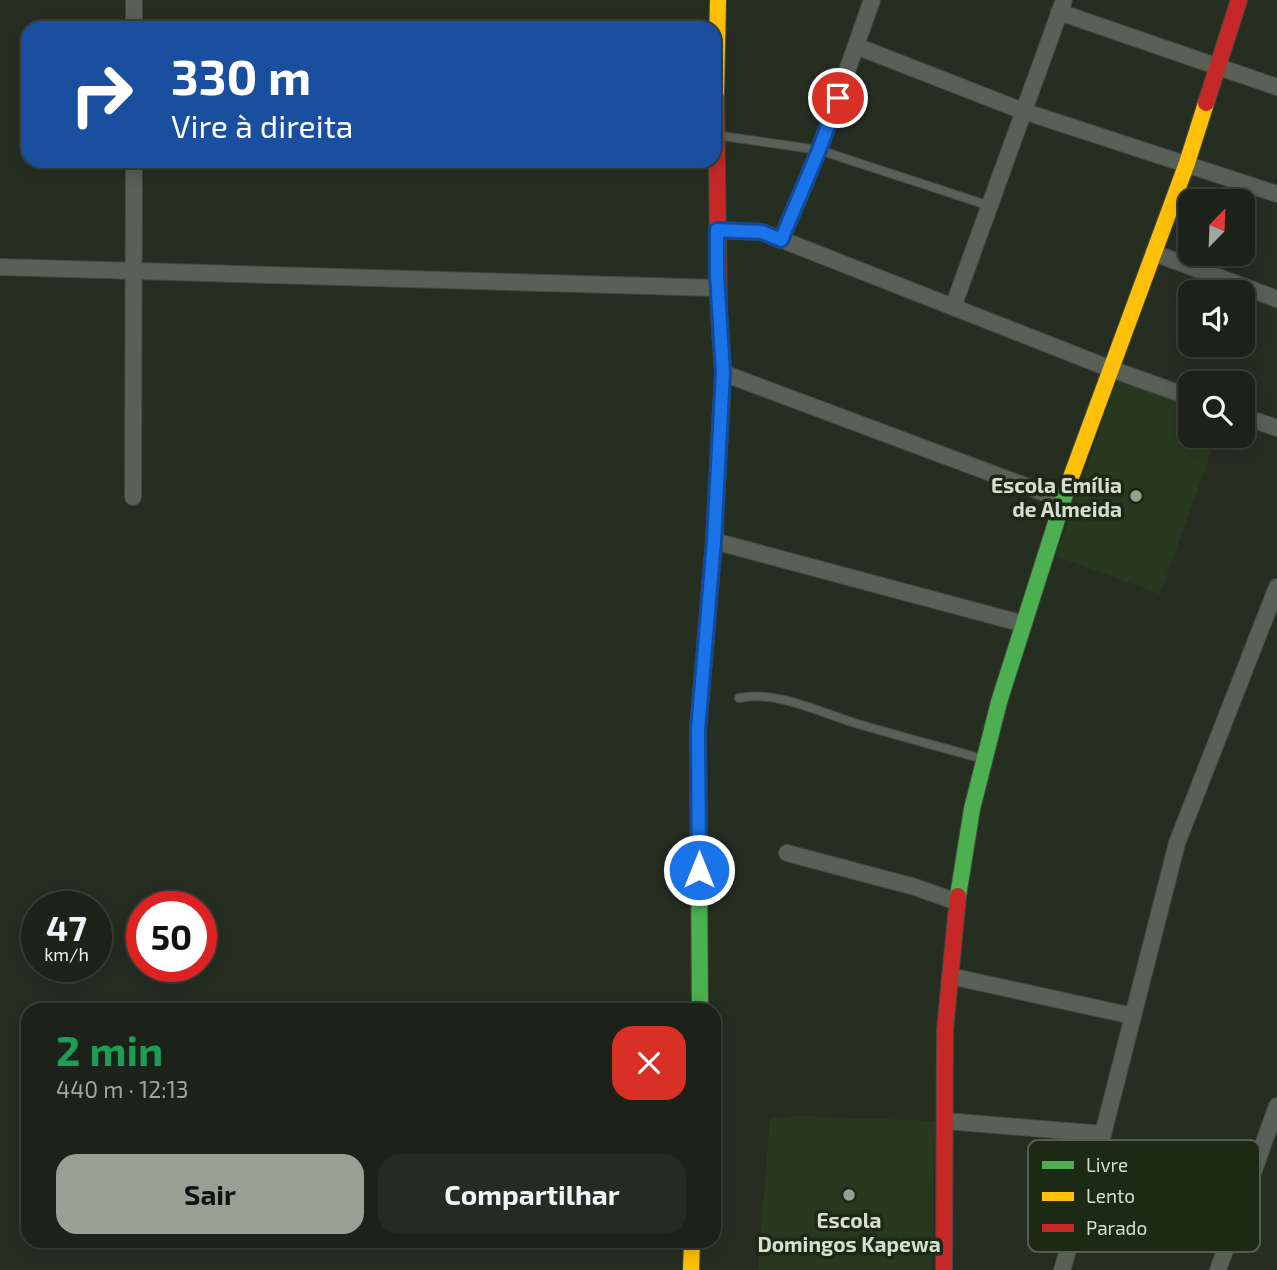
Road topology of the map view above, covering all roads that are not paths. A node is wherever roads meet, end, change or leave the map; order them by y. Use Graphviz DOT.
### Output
graph roads {
  1 [pos="134,0"];
  2 [pos="718,0"];
  3 [pos="872,0"];
  4 [pos="1239,0"];
  5 [pos="1061,6"];
  6 [pos="134,21"];
  7 [pos="718,21"];
  8 [pos="856,46"];
  9 [pos="1217,67"];
  10 [pos="1277,87"];
  11 [pos="1023,111"];
  12 [pos="721,136"];
  13 [pos="819,150"];
  14 [pos="1187,163"];
  15 [pos="134,168"];
  16 [pos="716,168"];
  17 [pos="1277,194"];
  18 [pos="990,206"];
  19 [pos="717,230"];
  20 [pos="781,240"];
  21 [pos="1153,253"];
  22 [pos="0,267"];
  23 [pos="133,270"];
  24 [pos="718,288"];
  25 [pos="1277,299"];
  26 [pos="953,307"];
  27 [pos="1111,369"];
  28 [pos="723,373"];
  29 [pos="1178,393"];
  30 [pos="1255,420"];
  31 [pos="1277,428"];
  32 [pos="133,497"];
  33 [pos="1063,500"];
  34 [pos="714,541"];
  35 [pos="1277,587"];
  36 [pos="1024,624"];
  37 [pos="739,698"];
  38 [pos="985,760"];
  39 [pos="787,853"];
  40 [pos="957,902"];
  41 [pos="950,976"];
  42 [pos="700,1003"];
  43 [pos="1133,1016"];
  44 [pos="1277,1106"];
  45 [pos="945,1121"];
  46 [pos="1103,1134"];
  47 [pos="1101,1140"];
  48 [pos="1260,1153"];
  49 [pos="692,1248"];
  50 [pos="1067,1252"];
  51 [pos="1224,1252"];
  52 [pos="691,1270"];
  53 [pos="944,1270"];
  54 [pos="1062,1270"];
  55 [pos="1218,1270"];
  1 -- 6 [label="street"];
  2 -- 7 [label="street"];
  3 -- 8 [label="street"];
  4 -- 9 [label="street"];
  5 -- 9 [label="street"];
  5 -- 11 [label="street"];
  8 -- 11 [label="street"];
  8 -- 13 [label="street"];
  9 -- 10 [label="street"];
  9 -- 14 [label="street"];
  11 -- 14 [label="street"];
  11 -- 18 [label="street"];
  12 -- 13 [label="lane"];
  13 -- 18 [label="lane"];
  13 -- 20 [label="street"];
  14 -- 17 [label="street"];
  14 -- 21 [label="street"];
  15 -- 23 [label="street"];
  16 -- 19 [label="street"];
  18 -- 26 [label="street"];
  19 -- 20 [label="street"];
  19 -- 24 [label="street"];
  20 -- 26 [label="street"];
  21 -- 25 [label="street"];
  21 -- 27 [label="street"];
  22 -- 23 [label="street"];
  23 -- 24 [label="street"];
  23 -- 32 [label="street"];
  24 -- 28 [label="street"];
  26 -- 27 [label="street"];
  27 -- 29 [label="street"];
  27 -- 33 [label="street"];
  28 -- 33 [label="street"];
  28 -- 34 [label="street"];
  30 -- 31 [label="street"];
  33 -- 36 [label="street"];
  34 -- 36 [label="street"];
  34 -- 42 [label="street"];
  35 -- 43 [label="street"];
  36 -- 38 [label="street"];
  37 -- 38 [label="lane"];
  38 -- 40 [label="street"];
  39 -- 40 [label="street"];
  40 -- 41 [label="street"];
  41 -- 43 [label="street"];
  41 -- 45 [label="street"];
  43 -- 46 [label="street"];
  44 -- 48 [label="street"];
  45 -- 46 [label="street"];
  45 -- 53 [label="street"];
  46 -- 47 [label="street"];
  49 -- 52 [label="street"];
  50 -- 54 [label="street"];
  51 -- 55 [label="street"];
}
